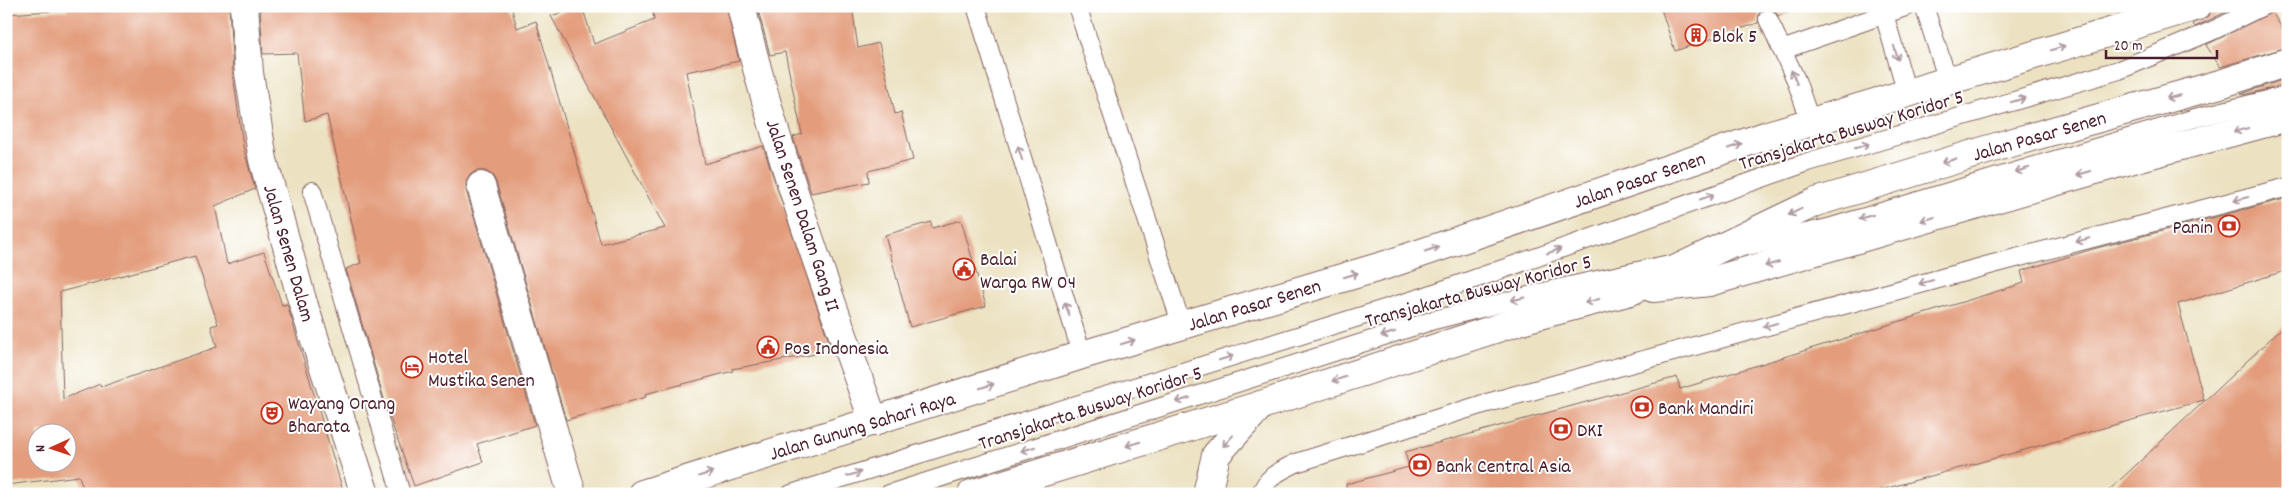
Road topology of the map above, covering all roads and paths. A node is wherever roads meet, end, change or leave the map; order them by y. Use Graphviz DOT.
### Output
graph roads {
  1 [pos="244,6"];
  2 [pos="741,6"];
  3 [pos="976,6"];
  4 [pos="1077,6"];
  5 [pos="1908,6"];
  6 [pos="1924,6"];
  7 [pos="2197,6"];
  8 [pos="2263,6"];
  9 [pos="1884,14"];
  10 [pos="1768,20"];
  11 [pos="1782,50"];
  12 [pos="2288,62"];
  13 [pos="1948,81"];
  14 [pos="1907,93"];
  15 [pos="2288,95"];
  16 [pos="2288,117"];
  17 [pos="1811,122"];
  18 [pos="481,186"];
  19 [pos="2288,187"];
  20 [pos="312,191"];
  21 [pos="1702,257"];
  22 [pos="1631,291"];
  23 [pos="1182,326"];
  24 [pos="1082,355"];
  25 [pos="1261,404"];
  26 [pos="874,422"];
  27 [pos="365,494"];
  28 [pos="401,494"];
  29 [pos="572,494"];
  30 [pos="642,494"];
  31 [pos="791,494"];
  32 [pos="888,494"];
  33 [pos="972,494"];
  34 [pos="1208,494"];
  35 [pos="1262,494"];
  1 -- 27 [label="main road, Jalan Senen Dalam"];
  2 -- 26 [label="main road, Jalan Senen Dalam Gang II"];
  24 -- 3 [label="lane, one-way"];
  4 -- 23 [label="lane"];
  5 -- 9 [label="lane"];
  6 -- 13 [label="lane"];
  13 -- 7 [label="main road, Jalan Pasar Senen, one-way"];
  31 -- 8 [label="lane, Transjakarta Busway Koridor 5, one-way"];
  9 -- 11 [label="lane"];
  9 -- 14 [label="lane, one-way"];
  10 -- 11 [label="lane"];
  17 -- 11 [label="lane, one-way"];
  12 -- 21 [label="main road, Jalan Pasar Senen, one-way"];
  13 -- 14 [label="main road, Jalan Pasar Senen"];
  14 -- 17 [label="main road, Jalan Pasar Senen"];
  15 -- 21 [label="lane, Transjakarta Busway Koridor 5, one-way"];
  16 -- 22 [label="main road, Jalan Pasar Senen, one-way"];
  23 -- 17 [label="main road, Jalan Pasar Senen, one-way"];
  18 -- 29 [label="main road"];
  19 -- 35 [label="lane, one-way"];
  20 -- 28 [label="lane"];
  21 -- 22 [label="main road, Jalan Pasar Senen"];
  21 -- 32 [label="lane, Transjakarta Busway Koridor 5, one-way"];
  22 -- 25 [label="main road, Jalan Pasar Senen, one-way"];
  24 -- 23 [label="main road, Jalan Pasar Senen, one-way"];
  26 -- 24 [label="main road, Jalan Gunung Sahari Raya, one-way"];
  25 -- 33 [label="main road, Jalan Pasar Senen, one-way"];
  25 -- 34 [label="main road, one-way"];
  30 -- 26 [label="main road, Jalan Gunung Sahari Raya, one-way"];
}
